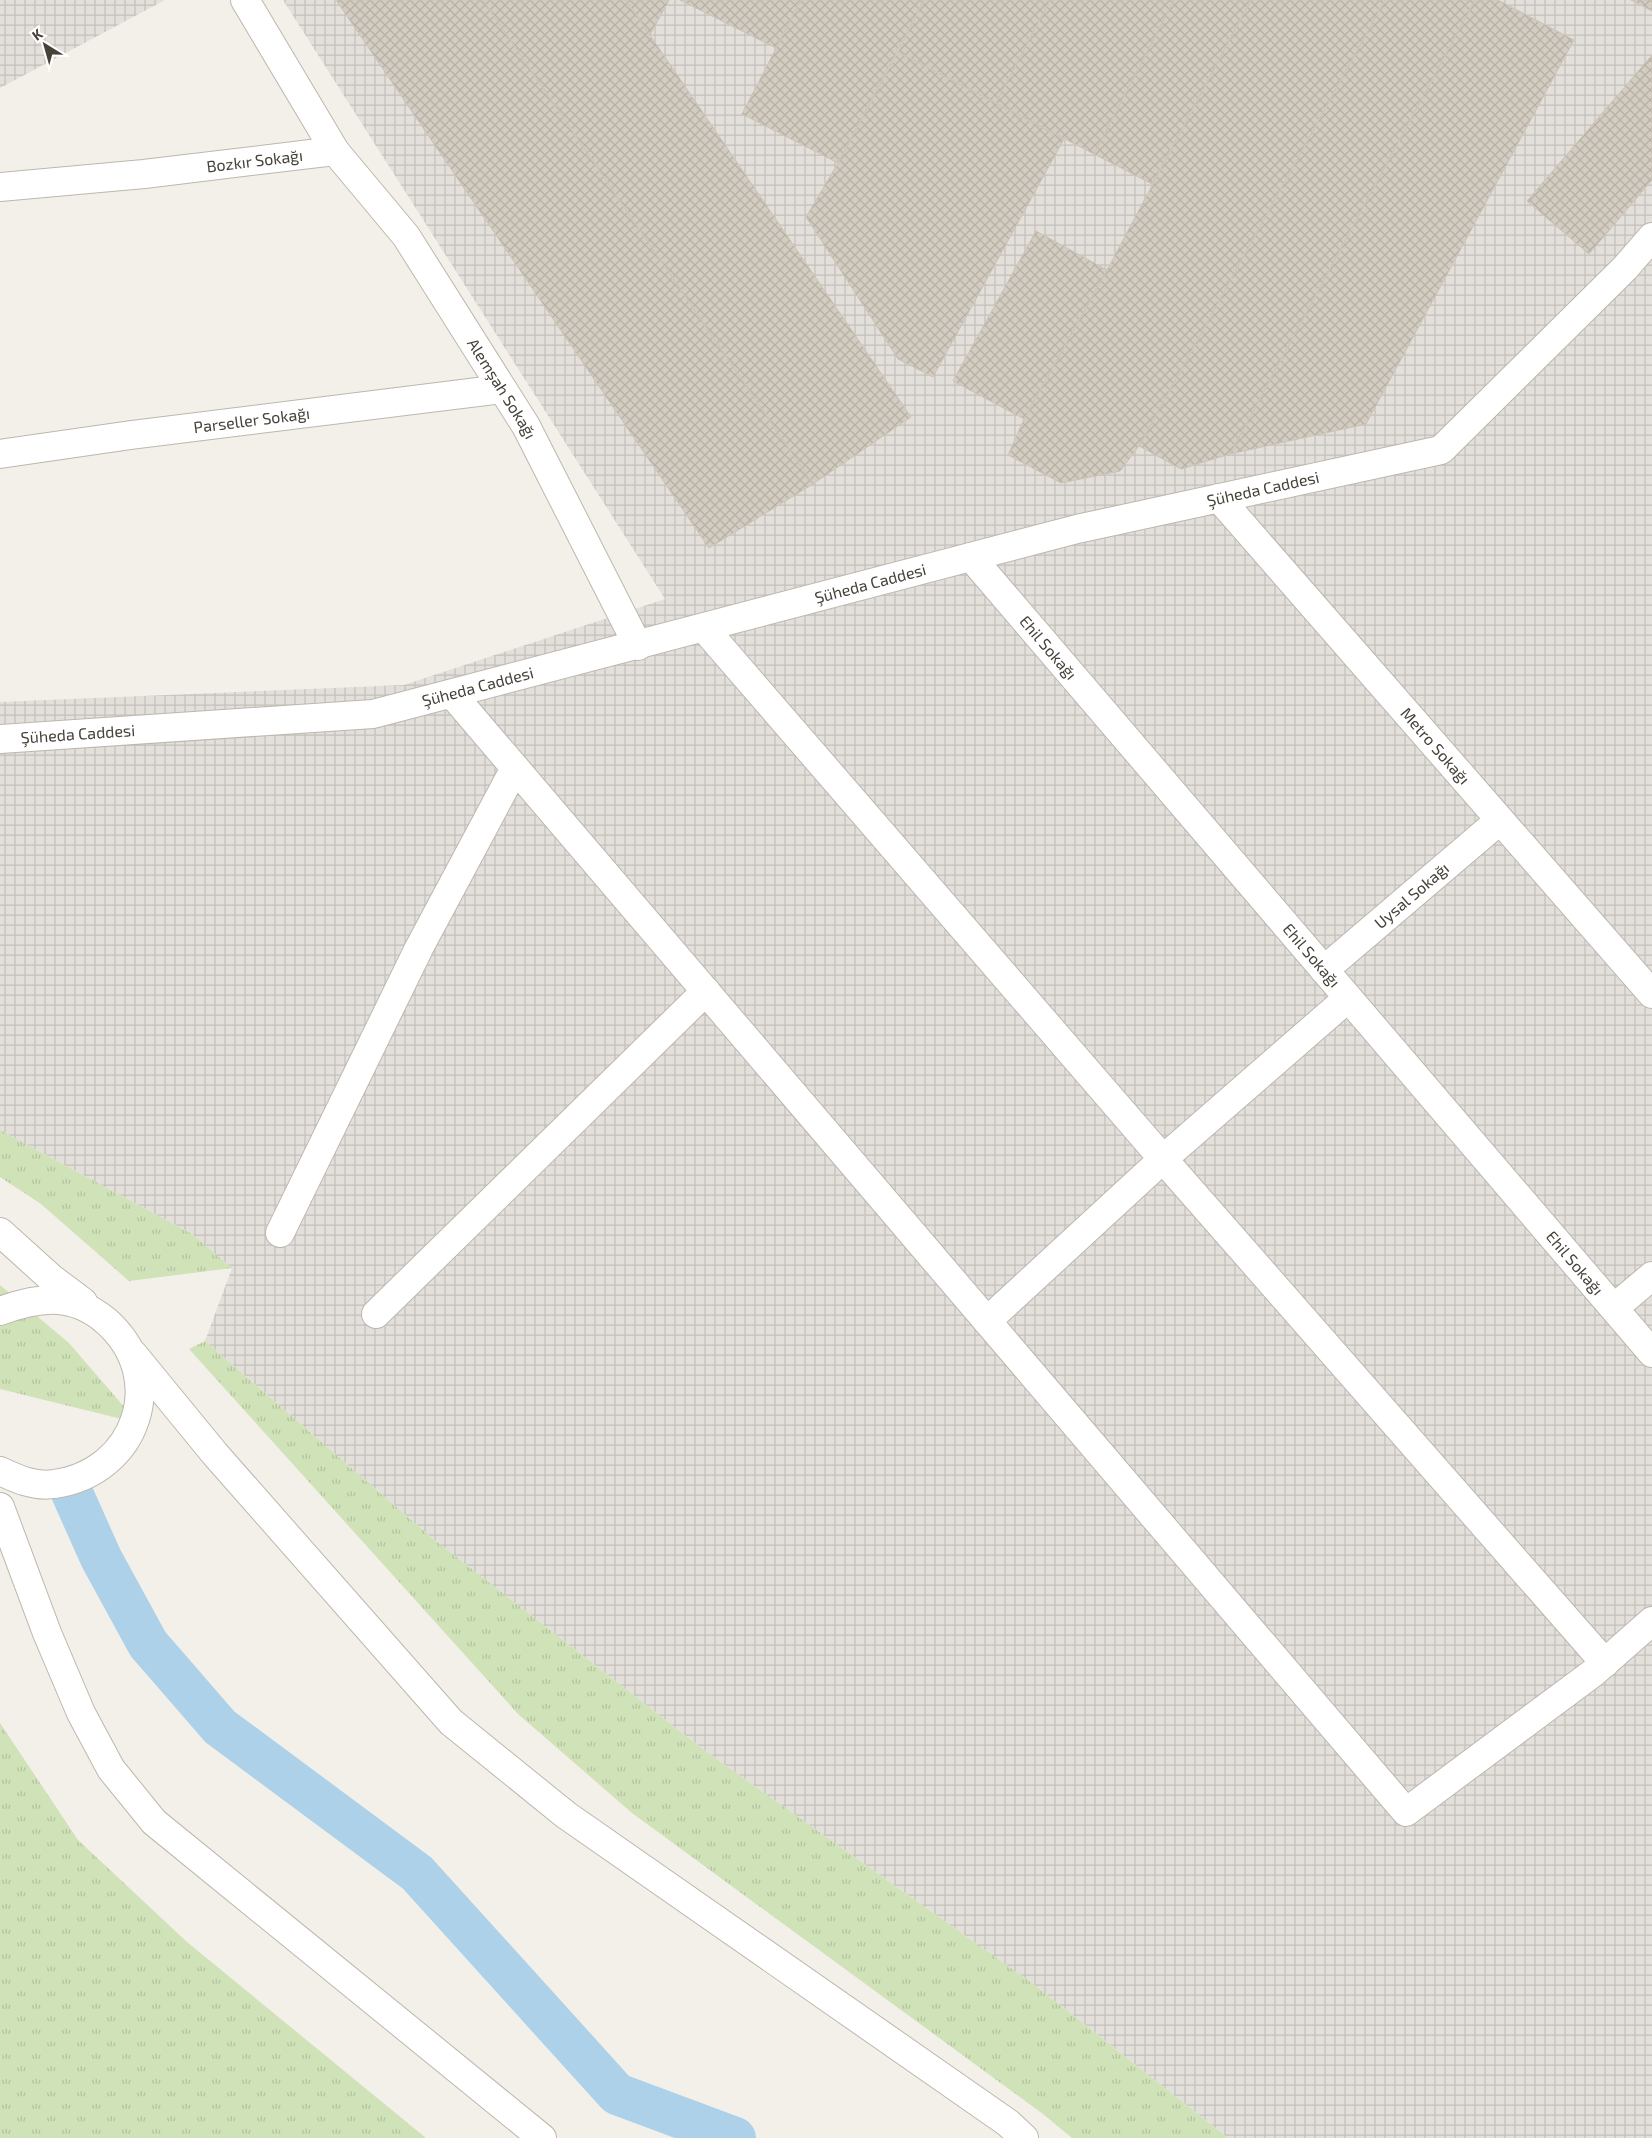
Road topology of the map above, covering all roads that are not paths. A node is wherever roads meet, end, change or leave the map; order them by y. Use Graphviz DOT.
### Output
graph roads {
  1 [pos="245,0"];
  2 [pos="335,151"];
  3 [pos="0,187"];
  4 [pos="1652,237"];
  5 [pos="502,388"];
  6 [pos="0,454"];
  7 [pos="1219,498"];
  8 [pos="971,558"];
  9 [pos="704,628"];
  10 [pos="638,646"];
  11 [pos="452,694"];
  12 [pos="0,739"];
  13 [pos="516,768"];
  14 [pos="1500,820"];
  15 [pos="1324,970"];
  16 [pos="706,991"];
  17 [pos="1652,994"];
  18 [pos="1348,998"];
  19 [pos="1163,1159"];
  20 [pos="0,1232"];
  21 [pos="280,1233"];
  22 [pos="1652,1276"];
  23 [pos="1614,1308"];
  24 [pos="92,1309"];
  25 [pos="0,1311"];
  26 [pos="376,1314"];
  27 [pos="986,1321"];
  28 [pos="1652,1353"];
  29 [pos="133,1354"];
  30 [pos="0,1471"];
  31 [pos="0,1507"];
  32 [pos="1652,1621"];
  33 [pos="1604,1663"];
  34 [pos="542,2138"];
  35 [pos="1024,2138"];
  1 -- 2 [label="street"];
  2 -- 3 [label="street, Bozkır Sokağı"];
  2 -- 5 [label="street, Alemşah Sokağı"];
  4 -- 7 [label="street, Şüheda Caddesi"];
  5 -- 6 [label="street, Parseller Sokağı"];
  5 -- 10 [label="street, Alemşah Sokağı"];
  7 -- 8 [label="street, Şüheda Caddesi"];
  7 -- 14 [label="street, Metro Sokağı"];
  8 -- 9 [label="street, Şüheda Caddesi"];
  8 -- 15 [label="street, Ehil Sokağı"];
  9 -- 10 [label="street, Şüheda Caddesi"];
  9 -- 19 [label="street"];
  10 -- 11 [label="street, Şüheda Caddesi"];
  11 -- 12 [label="street, Şüheda Caddesi"];
  11 -- 13 [label="street"];
  13 -- 16 [label="street"];
  13 -- 21 [label="street"];
  14 -- 15 [label="street, Uysal Sokağı"];
  14 -- 17 [label="street, Metro Sokağı"];
  15 -- 18 [label="street, Ehil Sokağı"];
  16 -- 26 [label="street"];
  16 -- 27 [label="street"];
  18 -- 19 [label="street"];
  18 -- 23 [label="street, Ehil Sokağı"];
  19 -- 27 [label="street"];
  19 -- 33 [label="street"];
  20 -- 24 [label="street"];
  22 -- 23 [label="street"];
  23 -- 28 [label="street, Ehil Sokağı"];
  24 -- 25 [label="street"];
  24 -- 29 [label="street"];
  27 -- 33 [label="street"];
  29 -- 30 [label="street"];
  29 -- 35 [label="street"];
  31 -- 34 [label="street"];
  32 -- 33 [label="street"];
}
